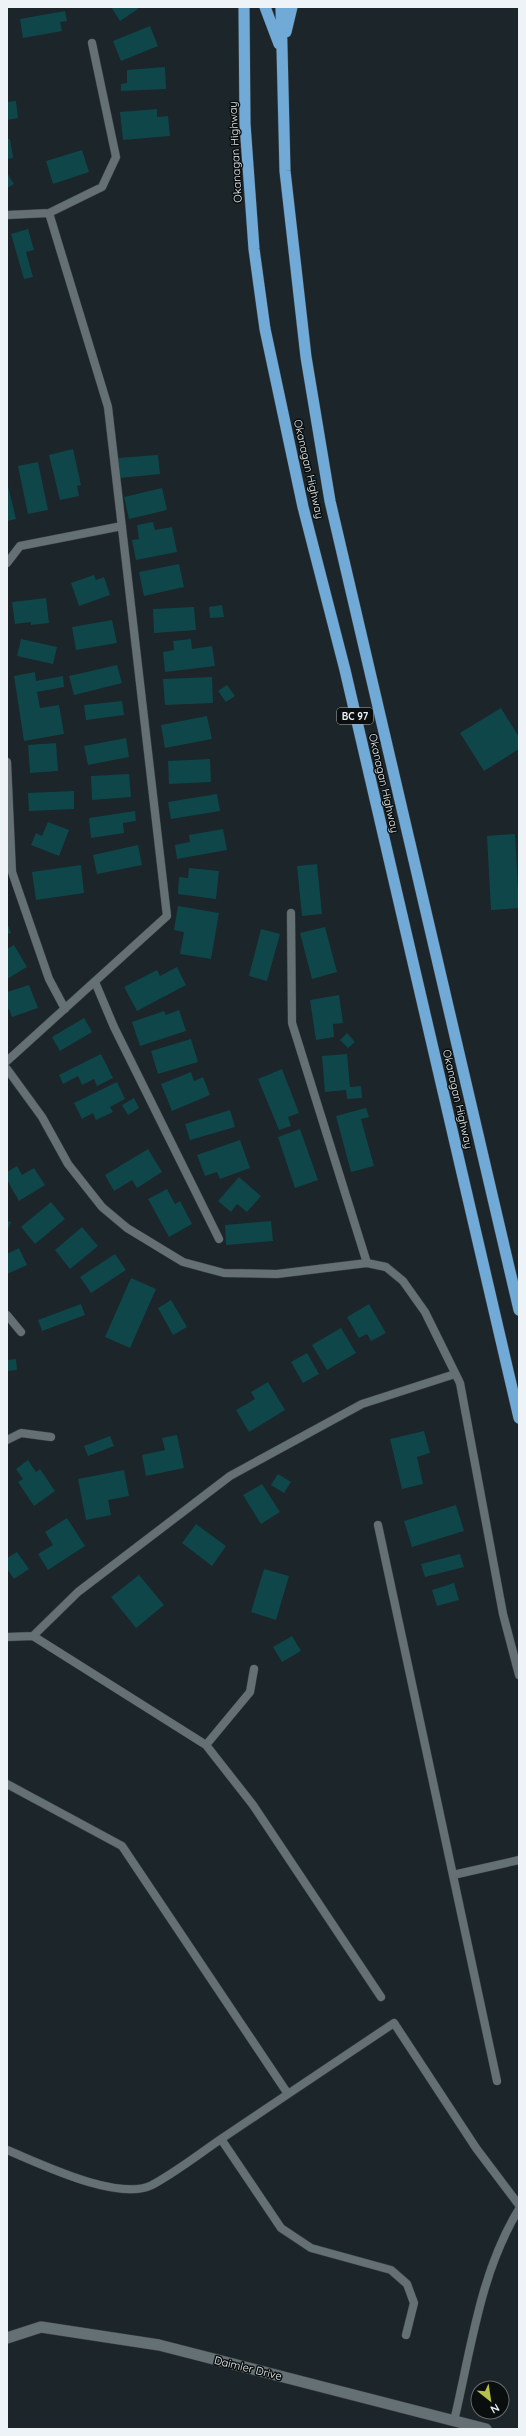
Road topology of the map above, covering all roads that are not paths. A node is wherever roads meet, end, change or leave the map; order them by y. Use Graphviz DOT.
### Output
graph roads {
  1 [pos="244,7"];
  2 [pos="265,7"];
  3 [pos="281,7"];
  4 [pos="292,7"];
  5 [pos="92,43"];
  6 [pos="282,50"];
  7 [pos="49,212"];
  8 [pos="7,215"];
  9 [pos="122,526"];
  10 [pos="7,563"];
  11 [pos="7,762"];
  12 [pos="291,913"];
  13 [pos="95,982"];
  14 [pos="64,1009"];
  15 [pos="7,1061"];
  16 [pos="7,1069"];
  17 [pos="219,1239"];
  18 [pos="367,1263"];
  19 [pos="519,1310"];
  20 [pos="7,1315"];
  21 [pos="21,1332"];
  22 [pos="456,1374"];
  23 [pos="519,1418"];
  24 [pos="51,1437"];
  25 [pos="7,1440"];
  26 [pos="378,1525"];
  27 [pos="33,1636"];
  28 [pos="7,1637"];
  29 [pos="254,1669"];
  30 [pos="519,1675"];
  31 [pos="206,1745"];
  32 [pos="7,1784"];
  33 [pos="519,1860"];
  34 [pos="453,1875"];
  35 [pos="381,1997"];
  36 [pos="497,2081"];
  37 [pos="288,2094"];
  38 [pos="221,2139"];
  39 [pos="7,2150"];
  40 [pos="519,2205"];
  41 [pos="519,2209"];
  42 [pos="406,2335"];
  43 [pos="7,2338"];
  44 [pos="454,2425"];
  45 [pos="486,2429"];
  1 -- 23 [label="highway, Okanagan Highway / BC 97"];
  2 -- 6 [label="highway"];
  3 -- 6 [label="highway, Okanagan Highway / BC 97"];
  4 -- 6 [label="highway"];
  5 -- 7 [label="lane"];
  6 -- 19 [label="highway, Okanagan Highway / BC 97"];
  7 -- 8 [label="lane"];
  7 -- 9 [label="lane"];
  9 -- 10 [label="lane"];
  9 -- 13 [label="lane"];
  11 -- 14 [label="lane"];
  12 -- 18 [label="lane"];
  13 -- 14 [label="lane"];
  13 -- 17 [label="lane"];
  14 -- 15 [label="lane"];
  16 -- 18 [label="lane"];
  18 -- 22 [label="lane"];
  20 -- 21 [label="lane"];
  22 -- 27 [label="lane"];
  22 -- 30 [label="lane"];
  24 -- 25 [label="lane"];
  26 -- 34 [label="lane"];
  27 -- 28 [label="lane"];
  27 -- 31 [label="lane"];
  29 -- 31 [label="lane"];
  31 -- 35 [label="lane"];
  32 -- 37 [label="lane"];
  33 -- 34 [label="lane"];
  34 -- 36 [label="lane"];
  37 -- 38 [label="lane"];
  37 -- 40 [label="lane"];
  38 -- 39 [label="lane"];
  38 -- 42 [label="lane"];
  41 -- 44 [label="lane"];
  43 -- 44 [label="street, Daimler Drive"];
  44 -- 45 [label="street, Daimler Drive"];
}
